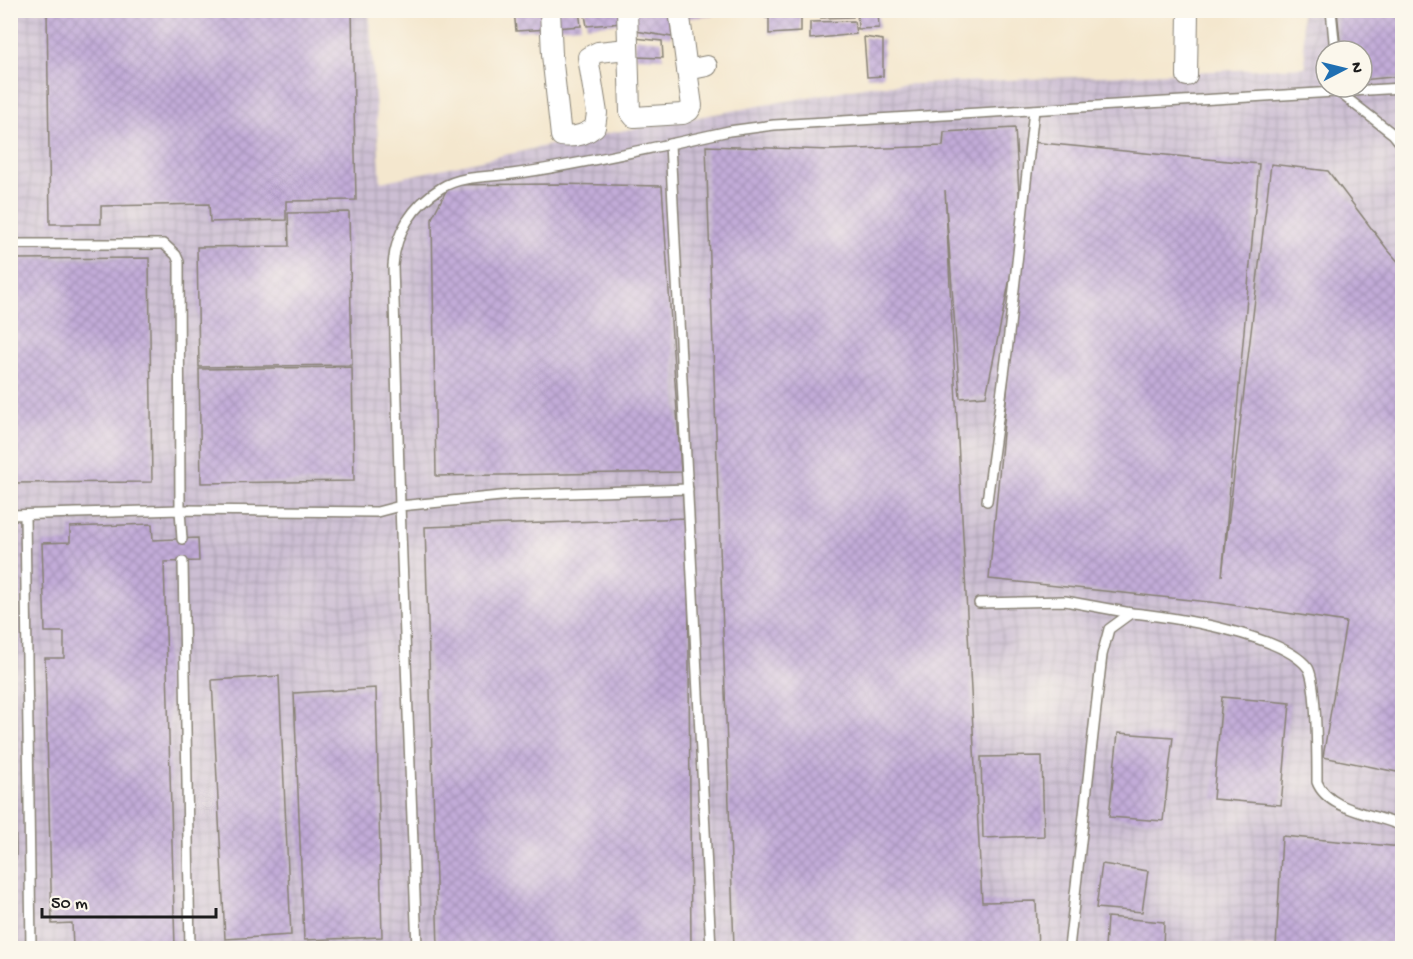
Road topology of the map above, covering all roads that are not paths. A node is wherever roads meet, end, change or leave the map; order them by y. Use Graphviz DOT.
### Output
graph roads {
  1 [pos="550,10"];
  2 [pos="627,10"];
  3 [pos="679,10"];
  4 [pos="1188,10"];
  5 [pos="1331,10"];
  6 [pos="1334,39"];
  7 [pos="628,49"];
  8 [pos="1187,76"];
  9 [pos="1402,88"];
  10 [pos="1374,89"];
  11 [pos="1314,92"];
  12 [pos="1351,99"];
  13 [pos="1034,110"];
  14 [pos="670,144"];
  15 [pos="1402,145"];
  16 [pos="10,244"];
  17 [pos="688,489"];
  18 [pos="987,501"];
  19 [pos="400,506"];
  20 [pos="180,510"];
  21 [pos="10,515"];
  22 [pos="25,515"];
  23 [pos="182,539"];
  24 [pos="183,562"];
  25 [pos="979,603"];
  26 [pos="1131,613"];
  27 [pos="1402,826"];
  28 [pos="31,948"];
  29 [pos="190,948"];
  30 [pos="417,948"];
  31 [pos="711,948"];
  32 [pos="1069,948"];
  1 -- 7 [label="street"];
  2 -- 7 [label="street"];
  3 -- 7 [label="street"];
  4 -- 8 [label="street"];
  5 -- 6 [label="lane"];
  9 -- 10 [label="lane"];
  11 -- 13 [label="lane"];
  12 -- 15 [label="lane"];
  13 -- 14 [label="lane"];
  13 -- 18 [label="lane"];
  14 -- 17 [label="lane"];
  14 -- 19 [label="lane"];
  16 -- 20 [label="lane"];
  17 -- 19 [label="lane"];
  17 -- 31 [label="lane"];
  19 -- 20 [label="lane"];
  19 -- 30 [label="lane"];
  20 -- 22 [label="lane"];
  20 -- 23 [label="lane"];
  21 -- 22 [label="lane"];
  22 -- 28 [label="lane"];
  24 -- 29 [label="lane"];
  25 -- 26 [label="lane"];
  26 -- 27 [label="lane"];
  26 -- 32 [label="lane"];
}
